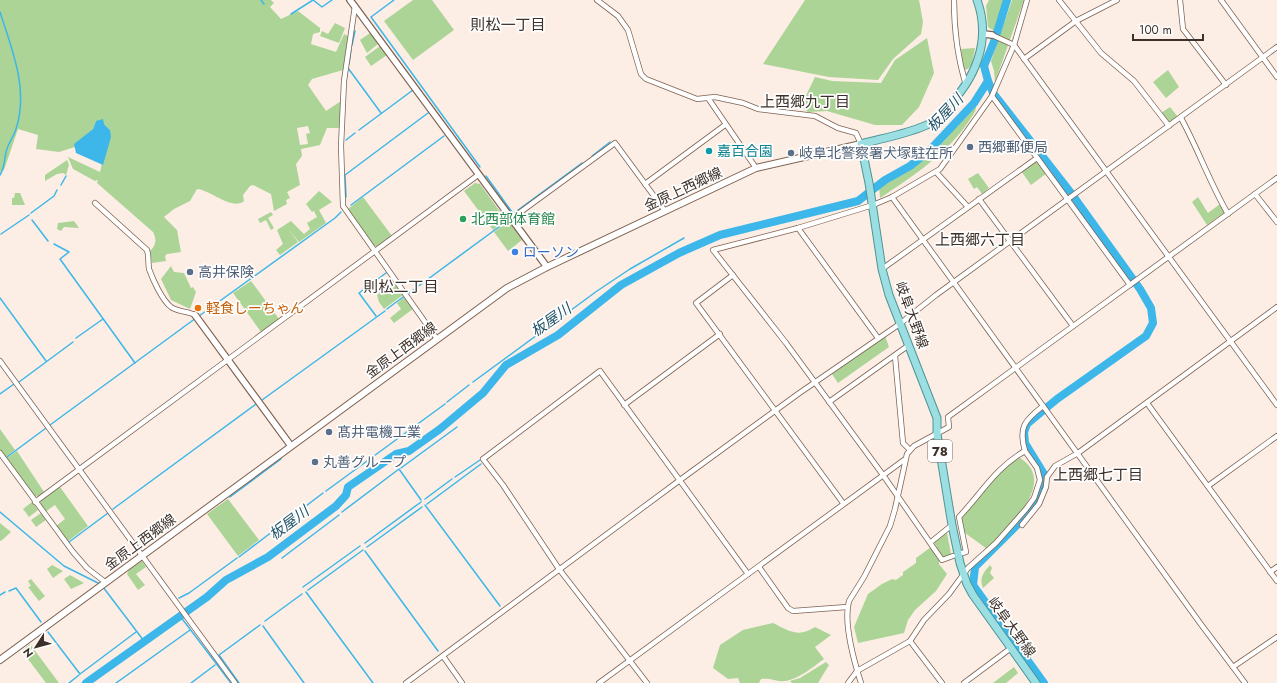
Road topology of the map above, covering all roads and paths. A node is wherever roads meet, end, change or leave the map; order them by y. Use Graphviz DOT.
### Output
graph roads {
  1 [pos="350,0"];
  2 [pos="597,0"];
  3 [pos="954,0"];
  4 [pos="977,0"];
  5 [pos="1027,0"];
  6 [pos="1059,0"];
  7 [pos="1117,0"];
  8 [pos="1180,0"];
  9 [pos="1221,0"];
  10 [pos="355,6"];
  11 [pos="1076,20"];
  12 [pos="984,34"];
  13 [pos="992,35"];
  14 [pos="1014,45"];
  15 [pos="1277,47"];
  16 [pos="1263,57"];
  17 [pos="1024,59"];
  18 [pos="1277,77"];
  19 [pos="966,85"];
  20 [pos="1226,85"];
  21 [pos="992,96"];
  22 [pos="708,98"];
  23 [pos="1181,118"];
  24 [pos="725,125"];
  25 [pos="1169,126"];
  26 [pos="861,144"];
  27 [pos="1037,158"];
  28 [pos="756,168"];
  29 [pos="936,172"];
  30 [pos="1106,172"];
  31 [pos="478,175"];
  32 [pos="1277,178"];
  33 [pos="645,184"];
  34 [pos="1255,194"];
  35 [pos="892,198"];
  36 [pos="979,199"];
  37 [pos="1069,199"];
  38 [pos="95,203"];
  39 [pos="872,204"];
  40 [pos="968,207"];
  41 [pos="665,211"];
  42 [pos="1228,214"];
  43 [pos="511,219"];
  44 [pos="1277,222"];
  45 [pos="798,228"];
  46 [pos="922,241"];
  47 [pos="1011,241"];
  48 [pos="375,252"];
  49 [pos="1169,258"];
  50 [pos="547,267"];
  51 [pos="882,269"];
  52 [pos="733,275"];
  53 [pos="954,283"];
  54 [pos="1131,284"];
  55 [pos="1277,307"];
  56 [pos="197,318"];
  57 [pos="901,323"];
  58 [pos="1073,326"];
  59 [pos="720,334"];
  60 [pos="878,338"];
  61 [pos="437,339"];
  62 [pos="1231,342"];
  63 [pos="909,345"];
  64 [pos="895,356"];
  65 [pos="0,360"];
  66 [pos="228,360"];
  67 [pos="1015,368"];
  68 [pos="815,384"];
  69 [pos="829,402"];
  70 [pos="1147,403"];
  71 [pos="624,405"];
  72 [pos="1277,405"];
  73 [pos="1044,406"];
  74 [pos="777,411"];
  75 [pos="937,434"];
  76 [pos="1277,436"];
  77 [pos="291,446"];
  78 [pos="910,450"];
  79 [pos="1025,451"];
  80 [pos="0,453"];
  81 [pos="1078,453"];
  82 [pos="904,460"];
  83 [pos="79,470"];
  84 [pos="883,475"];
  85 [pos="680,480"];
  86 [pos="1208,486"];
  87 [pos="898,496"];
  88 [pos="35,502"];
  89 [pos="843,503"];
  90 [pos="1022,525"];
  91 [pos="952,526"];
  92 [pos="931,542"];
  93 [pos="962,553"];
  94 [pos="142,555"];
  95 [pos="953,556"];
  96 [pos="759,567"];
  97 [pos="1277,567"];
  98 [pos="560,569"];
  99 [pos="1270,572"];
  100 [pos="748,574"];
  101 [pos="963,574"];
  102 [pos="1277,581"];
  103 [pos="103,584"];
  104 [pos="847,607"];
  105 [pos="1277,637"];
  106 [pos="910,641"];
  107 [pos="1011,648"];
  108 [pos="443,656"];
  109 [pos="1,657"];
  110 [pos="629,661"];
  111 [pos="1234,667"];
  112 [pos="857,671"];
  113 [pos="235,683"];
  114 [pos="406,683"];
  115 [pos="462,683"];
  116 [pos="599,683"];
  117 [pos="647,683"];
  118 [pos="848,683"];
  119 [pos="861,683"];
  120 [pos="942,683"];
  121 [pos="964,683"];
  122 [pos="1036,683"];
  123 [pos="1245,683"];
  1 -- 10 [label="street"];
  2 -- 22 [label="street"];
  3 -- 19 [label="street"];
  4 -- 12 [label="main road"];
  5 -- 14 [label="street"];
  6 -- 11 [label="street"];
  7 -- 11 [label="street"];
  8 -- 20 [label="street"];
  9 -- 16 [label="street"];
  10 -- 31 [label="street"];
  10 -- 48 [label="street"];
  11 -- 17 [label="street"];
  11 -- 25 [label="street"];
  12 -- 13 [label="street"];
  12 -- 19 [label="main road"];
  13 -- 14 [label="street"];
  14 -- 17 [label="street"];
  14 -- 21 [label="street"];
  15 -- 16 [label="street"];
  16 -- 18 [label="street"];
  16 -- 20 [label="street"];
  17 -- 30 [label="street"];
  19 -- 26 [label="main road"];
  20 -- 23 [label="street"];
  21 -- 27 [label="street"];
  21 -- 29 [label="street"];
  22 -- 24 [label="street"];
  22 -- 26 [label="street"];
  23 -- 25 [label="street"];
  23 -- 42 [label="street"];
  24 -- 28 [label="street"];
  24 -- 33 [label="street"];
  25 -- 30 [label="street"];
  26 -- 28 [label="main road, 金原上西郷線"];
  26 -- 39 [label="main road, 岐阜大野線 / 78"];
  27 -- 36 [label="street"];
  27 -- 37 [label="street"];
  28 -- 41 [label="main road, 金原上西郷線"];
  29 -- 35 [label="street"];
  29 -- 40 [label="street"];
  30 -- 37 [label="street"];
  30 -- 49 [label="street"];
  31 -- 43 [label="street"];
  31 -- 48 [label="street"];
  32 -- 34 [label="street"];
  33 -- 41 [label="street"];
  33 -- 43 [label="street"];
  34 -- 42 [label="street"];
  34 -- 44 [label="street"];
  35 -- 39 [label="street"];
  35 -- 46 [label="street"];
  36 -- 40 [label="street"];
  36 -- 47 [label="street"];
  37 -- 47 [label="street"];
  37 -- 54 [label="street"];
  38 -- 56 [label="street"];
  39 -- 45 [label="street"];
  39 -- 51 [label="main road, 岐阜大野線 / 78"];
  40 -- 46 [label="street"];
  41 -- 50 [label="main road, 金原上西郷線"];
  42 -- 49 [label="street"];
  43 -- 50 [label="street"];
  45 -- 52 [label="street"];
  45 -- 60 [label="street"];
  46 -- 51 [label="street"];
  46 -- 53 [label="street"];
  47 -- 53 [label="street"];
  47 -- 58 [label="street"];
  48 -- 61 [label="street"];
  48 -- 66 [label="street"];
  49 -- 54 [label="street"];
  49 -- 62 [label="street"];
  50 -- 61 [label="main road, 金原上西郷線"];
  51 -- 57 [label="main road, 岐阜大野線 / 78"];
  52 -- 59 [label="street"];
  52 -- 68 [label="street"];
  53 -- 57 [label="street"];
  53 -- 67 [label="street"];
  54 -- 58 [label="street"];
  55 -- 62 [label="street"];
  56 -- 66 [label="street"];
  57 -- 60 [label="street"];
  57 -- 63 [label="main road, 岐阜大野線 / 78"];
  58 -- 67 [label="street"];
  59 -- 71 [label="street"];
  59 -- 74 [label="street"];
  60 -- 68 [label="street"];
  61 -- 77 [label="main road, 金原上西郷線"];
  62 -- 70 [label="street"];
  62 -- 72 [label="street"];
  63 -- 64 [label="street"];
  63 -- 75 [label="main road, 岐阜大野線 / 78"];
  64 -- 69 [label="street"];
  64 -- 78 [label="street"];
  65 -- 83 [label="street"];
  66 -- 77 [label="street"];
  66 -- 83 [label="street"];
  67 -- 73 [label="street"];
  67 -- 75 [label="street"];
  68 -- 69 [label="street"];
  68 -- 74 [label="street"];
  69 -- 84 [label="street"];
  70 -- 81 [label="street"];
  70 -- 86 [label="street"];
  71 -- 85 [label="street"];
  71 -- 98 [label="street"];
  73 -- 79 [label="street"];
  73 -- 81 [label="street"];
  74 -- 85 [label="street"];
  74 -- 89 [label="street"];
  75 -- 78 [label="street"];
  75 -- 91 [label="main road, 岐阜大野線 / 78"];
  76 -- 86 [label="street"];
  77 -- 94 [label="main road, 金原上西郷線"];
  78 -- 82 [label="street"];
  79 -- 93 [label="street"];
  79 -- 101 [label="street"];
  80 -- 88 [label="street"];
  81 -- 90 [label="street"];
  81 -- 111 [label="street"];
  82 -- 84 [label="street"];
  82 -- 87 [label="street"];
  83 -- 88 [label="street"];
  83 -- 94 [label="street"];
  84 -- 87 [label="street"];
  84 -- 89 [label="street"];
  85 -- 98 [label="street"];
  85 -- 100 [label="street"];
  86 -- 99 [label="street"];
  87 -- 92 [label="street"];
  87 -- 104 [label="street"];
  88 -- 103 [label="street"];
  89 -- 96 [label="street"];
  91 -- 92 [label="street"];
  91 -- 101 [label="main road, 岐阜大野線 / 78"];
  92 -- 95 [label="street"];
  94 -- 103 [label="main road, 金原上西郷線"];
  94 -- 113 [label="street"];
  96 -- 100 [label="street"];
  96 -- 104 [label="street"];
  97 -- 99 [label="street"];
  98 -- 108 [label="street"];
  98 -- 110 [label="street"];
  99 -- 102 [label="street"];
  100 -- 110 [label="street"];
  101 -- 106 [label="street"];
  101 -- 107 [label="main road, 岐阜大野線 / 78"];
  103 -- 109 [label="main road, 金原上西郷線"];
  104 -- 112 [label="street"];
  105 -- 111 [label="street"];
  106 -- 112 [label="street"];
  106 -- 120 [label="street"];
  107 -- 121 [label="street"];
  107 -- 122 [label="main road, 岐阜大野線 / 78"];
  108 -- 114 [label="street"];
  108 -- 115 [label="street"];
  110 -- 116 [label="street"];
  110 -- 117 [label="street"];
  111 -- 123 [label="street"];
  112 -- 118 [label="street"];
  112 -- 119 [label="street"];
}
